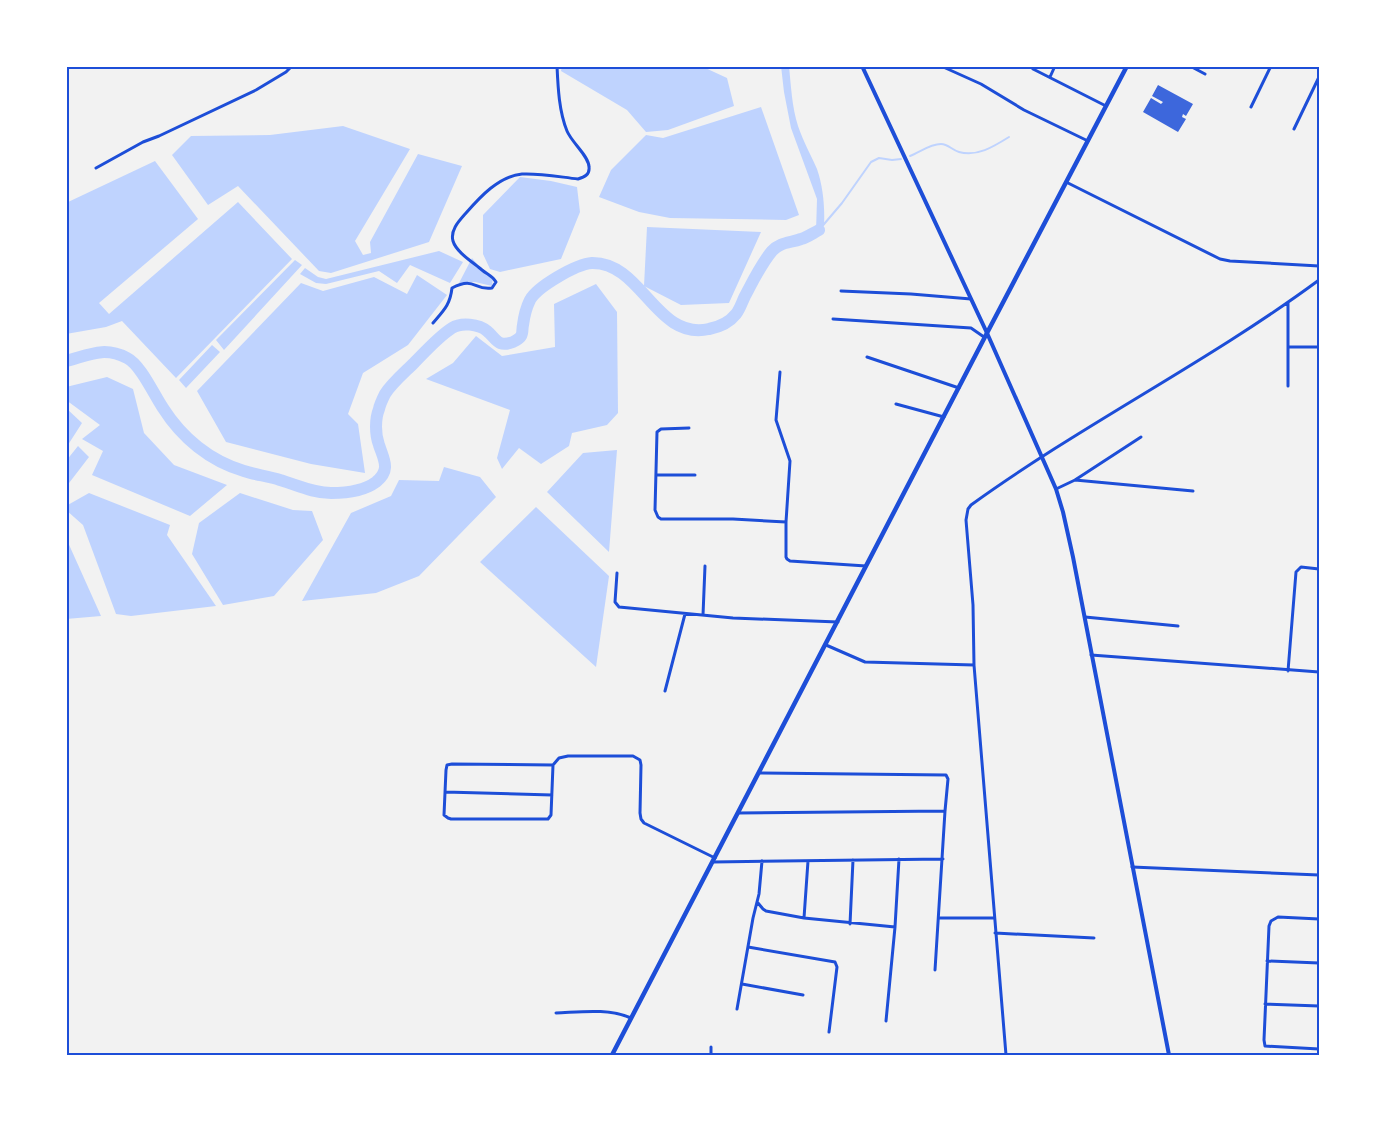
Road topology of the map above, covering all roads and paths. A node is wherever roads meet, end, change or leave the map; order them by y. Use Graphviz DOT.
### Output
graph roads {
  1 [pos="292,66"];
  2 [pos="557,66"];
  3 [pos="862,66"];
  4 [pos="941,66"];
  5 [pos="1055,66"];
  6 [pos="1127,66"];
  7 [pos="1190,66"];
  8 [pos="1271,66"];
  9 [pos="1033,69"];
  10 [pos="1205,74"];
  11 [pos="1050,77"];
  12 [pos="1319,77"];
  13 [pos="1106,106"];
  14 [pos="1251,108"];
  15 [pos="1294,129"];
  16 [pos="1088,141"];
  17 [pos="96,168"];
  18 [pos="1066,182"];
  19 [pos="1319,266"];
  20 [pos="1319,280"];
  21 [pos="842,291"];
  22 [pos="971,299"];
  23 [pos="1288,303"];
  24 [pos="833,319"];
  25 [pos="433,322"];
  26 [pos="985,335"];
  27 [pos="1289,347"];
  28 [pos="1319,347"];
  29 [pos="867,357"];
  30 [pos="780,372"];
  31 [pos="1288,386"];
  32 [pos="959,388"];
  33 [pos="896,404"];
  34 [pos="944,417"];
  35 [pos="689,428"];
  36 [pos="1141,437"];
  37 [pos="1041,457"];
  38 [pos="656,475"];
  39 [pos="695,475"];
  40 [pos="1075,480"];
  41 [pos="1056,489"];
  42 [pos="1193,491"];
  43 [pos="786,522"];
  44 [pos="705,566"];
  45 [pos="866,566"];
  46 [pos="1319,569"];
  47 [pos="617,573"];
  48 [pos="685,614"];
  49 [pos="703,615"];
  50 [pos="1085,617"];
  51 [pos="838,622"];
  52 [pos="1178,626"];
  53 [pos="826,645"];
  54 [pos="1091,655"];
  55 [pos="974,665"];
  56 [pos="1288,670"];
  57 [pos="1319,672"];
  58 [pos="664,692"];
  59 [pos="553,765"];
  60 [pos="759,773"];
  61 [pos="445,792"];
  62 [pos="552,795"];
  63 [pos="945,811"];
  64 [pos="738,813"];
  65 [pos="899,859"];
  66 [pos="943,859"];
  67 [pos="714,860"];
  68 [pos="762,861"];
  69 [pos="808,861"];
  70 [pos="853,861"];
  71 [pos="1132,867"];
  72 [pos="1319,875"];
  73 [pos="758,902"];
  74 [pos="804,918"];
  75 [pos="939,918"];
  76 [pos="994,918"];
  77 [pos="1319,919"];
  78 [pos="850,924"];
  79 [pos="895,927"];
  80 [pos="995,933"];
  81 [pos="1094,938"];
  82 [pos="748,946"];
  83 [pos="1267,961"];
  84 [pos="1319,963"];
  85 [pos="935,970"];
  86 [pos="742,984"];
  87 [pos="803,995"];
  88 [pos="1265,1004"];
  89 [pos="1319,1006"];
  90 [pos="737,1009"];
  91 [pos="556,1013"];
  92 [pos="631,1018"];
  93 [pos="886,1021"];
  94 [pos="829,1032"];
  95 [pos="711,1047"];
  96 [pos="1319,1049"];
  97 [pos="612,1055"];
  98 [pos="711,1055"];
  99 [pos="1006,1055"];
  100 [pos="1169,1055"];
  1 -- 17 [label="street"];
  2 -- 25 [label="street"];
  3 -- 22 [label="street"];
  4 -- 16 [label="street"];
  5 -- 11 [label="street"];
  6 -- 13 [label="main road"];
  7 -- 10 [label="street"];
  8 -- 14 [label="street"];
  9 -- 11 [label="street"];
  11 -- 13 [label="street"];
  12 -- 15 [label="street"];
  13 -- 16 [label="main road"];
  16 -- 18 [label="main road"];
  18 -- 19 [label="street"];
  18 -- 26 [label="main road"];
  20 -- 23 [label="street"];
  21 -- 22 [label="street"];
  22 -- 26 [label="street"];
  23 -- 27 [label="street"];
  23 -- 37 [label="street"];
  24 -- 26 [label="street"];
  26 -- 32 [label="main road"];
  26 -- 37 [label="street"];
  27 -- 28 [label="street"];
  27 -- 31 [label="street"];
  29 -- 32 [label="street"];
  30 -- 43 [label="street"];
  32 -- 34 [label="main road"];
  33 -- 34 [label="street"];
  34 -- 45 [label="main road"];
  35 -- 38 [label="street"];
  36 -- 40 [label="street"];
  37 -- 41 [label="street"];
  37 -- 55 [label="street"];
  38 -- 39 [label="street"];
  38 -- 43 [label="street"];
  40 -- 41 [label="street"];
  40 -- 42 [label="street"];
  41 -- 50 [label="street"];
  43 -- 45 [label="street"];
  44 -- 49 [label="street"];
  45 -- 51 [label="main road"];
  46 -- 56 [label="street"];
  47 -- 48 [label="street"];
  48 -- 49 [label="street"];
  48 -- 58 [label="street"];
  49 -- 51 [label="street"];
  50 -- 52 [label="street"];
  50 -- 54 [label="street"];
  51 -- 53 [label="main road"];
  53 -- 55 [label="street"];
  53 -- 60 [label="main road"];
  54 -- 56 [label="street"];
  54 -- 71 [label="street"];
  55 -- 76 [label="street"];
  56 -- 57 [label="street"];
  59 -- 61 [label="street"];
  59 -- 62 [label="street"];
  59 -- 67 [label="street"];
  60 -- 63 [label="street"];
  60 -- 64 [label="main road"];
  61 -- 62 [label="street"];
  61 -- 62 [label="street"];
  63 -- 64 [label="street"];
  63 -- 66 [label="street"];
  64 -- 67 [label="main road"];
  65 -- 66 [label="street"];
  65 -- 70 [label="street"];
  65 -- 79 [label="street"];
  66 -- 75 [label="street"];
  67 -- 68 [label="street"];
  67 -- 92 [label="main road"];
  68 -- 69 [label="street"];
  68 -- 73 [label="street"];
  69 -- 70 [label="street"];
  69 -- 74 [label="street"];
  70 -- 78 [label="street"];
  71 -- 72 [label="street"];
  71 -- 100 [label="street"];
  73 -- 74 [label="street"];
  73 -- 82 [label="street"];
  74 -- 78 [label="street"];
  75 -- 76 [label="street"];
  75 -- 85 [label="street"];
  76 -- 80 [label="street"];
  77 -- 83 [label="street"];
  78 -- 79 [label="street"];
  79 -- 93 [label="street"];
  80 -- 81 [label="street"];
  80 -- 99 [label="street"];
  82 -- 86 [label="street"];
  82 -- 94 [label="street"];
  83 -- 84 [label="street"];
  83 -- 88 [label="street"];
  86 -- 87 [label="street"];
  86 -- 90 [label="street"];
  88 -- 89 [label="street"];
  88 -- 96 [label="street"];
  91 -- 92 [label="street"];
  92 -- 97 [label="main road"];
  95 -- 98 [label="street"];
}
